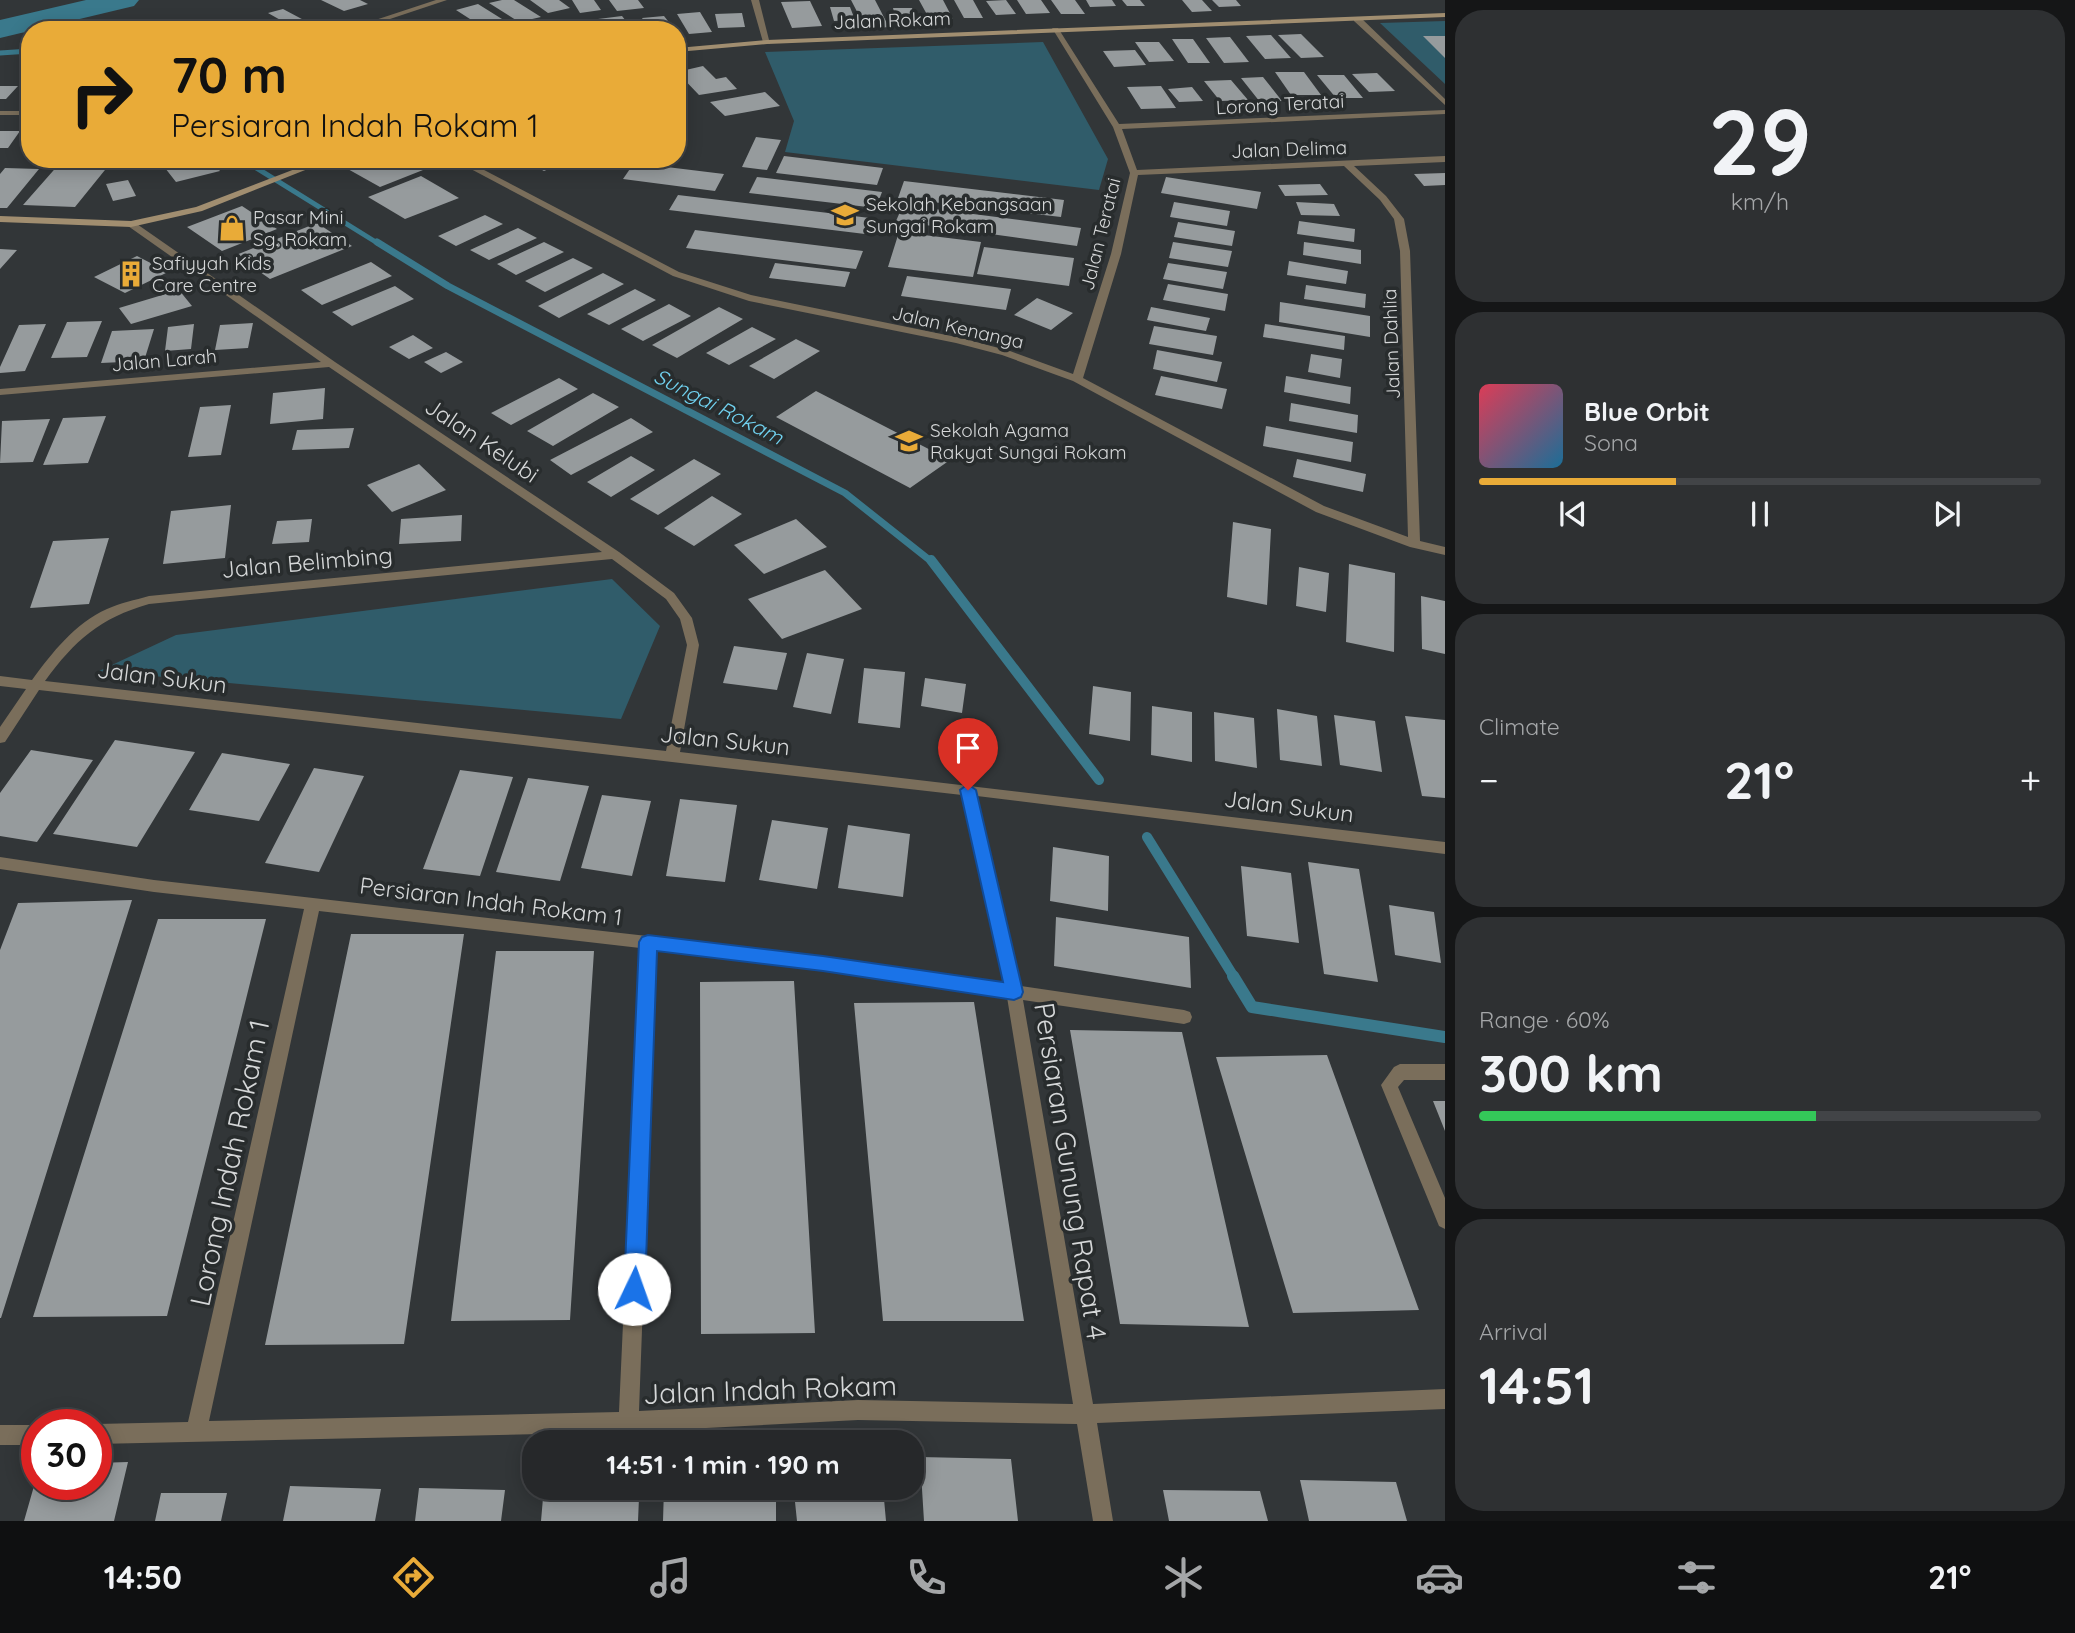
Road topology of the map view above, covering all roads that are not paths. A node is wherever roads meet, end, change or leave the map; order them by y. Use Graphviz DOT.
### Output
graph roads {
  1 [pos="443,0"];
  2 [pos="755,0"];
  3 [pos="1445,15"];
  4 [pos="1357,19"];
  5 [pos="377,21"];
  6 [pos="1055,30"];
  7 [pos="767,42"];
  8 [pos="686,50"];
  9 [pos="1445,103"];
  10 [pos="1445,112"];
  11 [pos="0,113"];
  12 [pos="21,113"];
  13 [pos="1116,127"];
  14 [pos="1445,159"];
  15 [pos="1347,164"];
  16 [pos="307,168"];
  17 [pos="473,168"];
  18 [pos="1134,173"];
  19 [pos="0,219"];
  20 [pos="131,223"];
  21 [pos="331,364"];
  22 [pos="1077,379"];
  23 [pos="0,392"];
  24 [pos="1414,544"];
  25 [pos="1445,551"];
  26 [pos="614,555"];
  27 [pos="0,681"];
  28 [pos="36,685"];
  29 [pos="0,738"];
  30 [pos="672,757"];
  31 [pos="968,790"];
  32 [pos="1445,848"];
  33 [pos="0,863"];
  34 [pos="313,904"];
  35 [pos="648,942"];
  36 [pos="1014,992"];
  37 [pos="1184,1017"];
  38 [pos="1445,1072"];
  39 [pos="1445,1220"];
  40 [pos="1445,1399"];
  41 [pos="1085,1413"];
  42 [pos="629,1422"];
  43 [pos="196,1433"];
  44 [pos="112,1434"];
  45 [pos="0,1435"];
  46 [pos="21,1435"];
  47 [pos="1103,1521"];
  1 -- 5 [label="street"];
  2 -- 7 [label="street"];
  3 -- 4 [label="main road, Jalan Rokam"];
  4 -- 6 [label="main road, Jalan Rokam"];
  4 -- 9 [label="street"];
  6 -- 7 [label="main road, Jalan Rokam"];
  6 -- 13 [label="street, Jalan Teratai"];
  7 -- 8 [label="main road, Jalan Rokam"];
  10 -- 13 [label="street, Lorong Teratai"];
  11 -- 12 [label="street"];
  13 -- 18 [label="street, Jalan Teratai"];
  14 -- 15 [label="street, Jalan Delima"];
  15 -- 18 [label="street, Jalan Delima"];
  15 -- 24 [label="street, Jalan Dahlia"];
  16 -- 20 [label="main road"];
  17 -- 22 [label="street, Jalan Kenanga"];
  18 -- 22 [label="street, Jalan Teratai"];
  19 -- 20 [label="main road"];
  20 -- 21 [label="street, Jalan Kelubi"];
  21 -- 23 [label="street, Jalan Larah"];
  21 -- 26 [label="street, Jalan Kelubi"];
  22 -- 24 [label="street, Jalan Kenanga"];
  24 -- 25 [label="street, Jalan Kenanga"];
  26 -- 28 [label="street, Jalan Belimbing"];
  26 -- 30 [label="street, Jalan Kelubi"];
  27 -- 28 [label="street, Jalan Sukun"];
  28 -- 29 [label="street, Jalan Belimbing"];
  28 -- 30 [label="street, Jalan Sukun"];
  30 -- 31 [label="street, Jalan Sukun"];
  31 -- 32 [label="street, Jalan Sukun"];
  31 -- 36 [label="street, Persiaran Gunung Rapat 4"];
  33 -- 34 [label="street, Persiaran Indah Rokam 1"];
  34 -- 35 [label="street, Persiaran Indah Rokam 1"];
  34 -- 43 [label="street, Lorong Indah Rokam 1"];
  35 -- 36 [label="street, Persiaran Indah Rokam 1"];
  35 -- 42 [label="street"];
  36 -- 37 [label="street, Persiaran Indah Rokam 1"];
  36 -- 41 [label="street, Persiaran Gunung Rapat 4"];
  38 -- 39 [label="street"];
  40 -- 41 [label="street, Jalan Indah Rokam"];
  41 -- 42 [label="street, Jalan Indah Rokam"];
  41 -- 47 [label="street, Persiaran Gunung Rapat 4"];
  42 -- 43 [label="street, Jalan Indah Rokam"];
  43 -- 44 [label="street, Jalan Indah Rokam"];
  45 -- 46 [label="street"];
}
